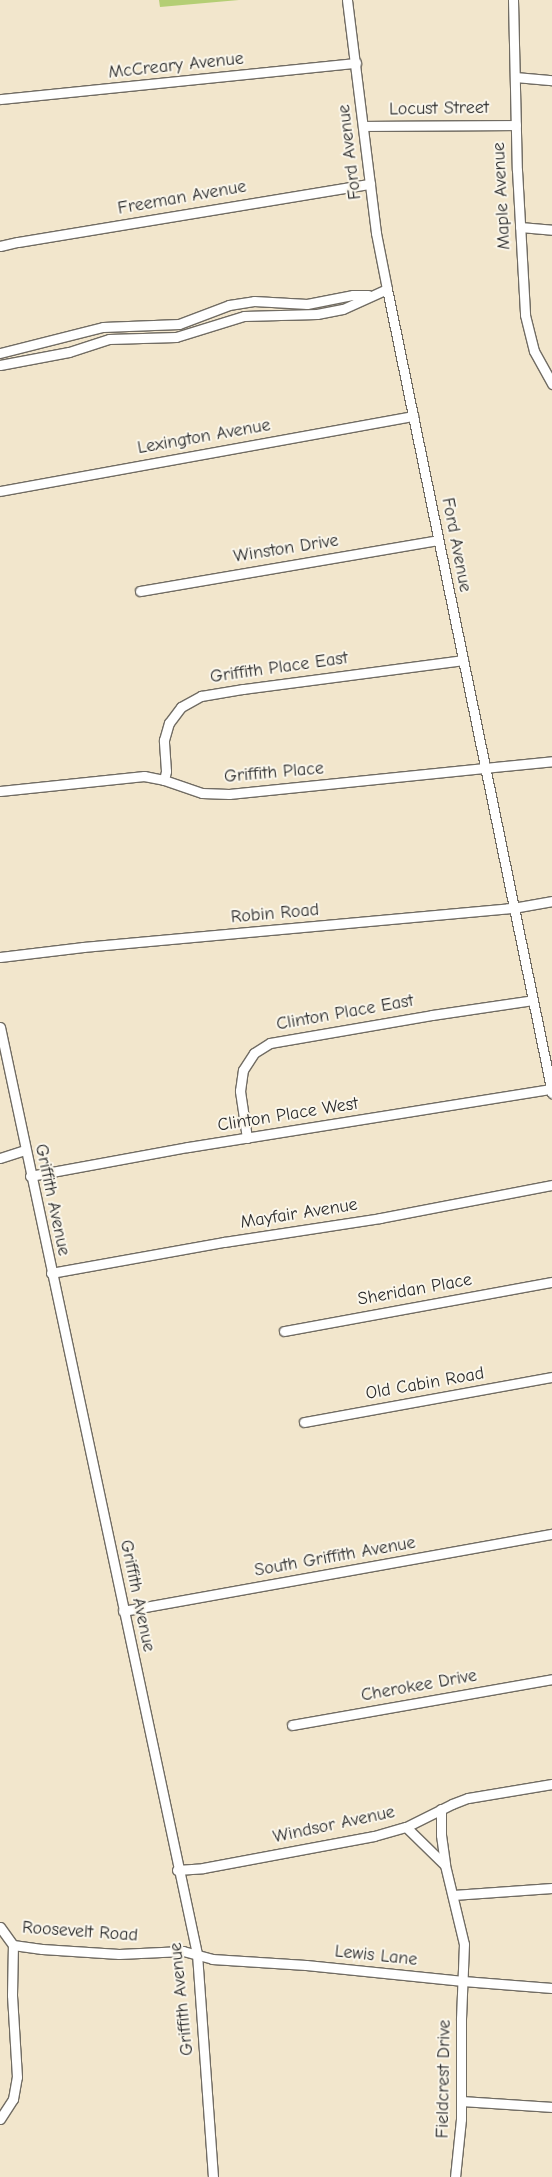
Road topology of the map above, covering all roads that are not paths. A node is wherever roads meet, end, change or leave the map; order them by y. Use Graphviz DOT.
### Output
graph roads {
  1 [pos="347,0"];
  2 [pos="513,0"];
  3 [pos="356,63"];
  4 [pos="515,77"];
  5 [pos="552,80"];
  6 [pos="0,99"];
  7 [pos="516,125"];
  8 [pos="363,126"];
  9 [pos="370,184"];
  10 [pos="520,227"];
  11 [pos="552,230"];
  12 [pos="0,246"];
  13 [pos="387,289"];
  14 [pos="370,295"];
  15 [pos="0,353"];
  16 [pos="0,365"];
  17 [pos="552,383"];
  18 [pos="413,416"];
  19 [pos="0,491"];
  20 [pos="438,540"];
  21 [pos="140,591"];
  22 [pos="462,660"];
  23 [pos="552,761"];
  24 [pos="485,768"];
  25 [pos="164,780"];
  26 [pos="0,791"];
  27 [pos="552,901"];
  28 [pos="513,908"];
  29 [pos="0,957"];
  30 [pos="533,1000"];
  31 [pos="0,1027"];
  32 [pos="552,1091"];
  33 [pos="248,1138"];
  34 [pos="25,1150"];
  35 [pos="0,1158"];
  36 [pos="30,1176"];
  37 [pos="552,1184"];
  38 [pos="51,1273"];
  39 [pos="552,1282"];
  40 [pos="284,1331"];
  41 [pos="552,1377"];
  42 [pos="304,1422"];
  43 [pos="552,1534"];
  44 [pos="123,1611"];
  45 [pos="552,1679"];
  46 [pos="292,1725"];
  47 [pos="552,1784"];
  48 [pos="441,1809"];
  49 [pos="406,1827"];
  50 [pos="445,1865"];
  51 [pos="178,1870"];
  52 [pos="552,1888"];
  53 [pos="453,1895"];
  54 [pos="0,1927"];
  55 [pos="13,1945"];
  56 [pos="197,1954"];
  57 [pos="463,1981"];
  58 [pos="552,1988"];
  59 [pos="462,2101"];
  60 [pos="552,2108"];
  61 [pos="0,2119"];
  62 [pos="213,2177"];
  63 [pos="455,2177"];
  1 -- 3 [label="street, Ford Avenue"];
  2 -- 4 [label="street, Maple Avenue"];
  3 -- 6 [label="street, McCreary Avenue"];
  3 -- 8 [label="street, Ford Avenue"];
  4 -- 5 [label="street"];
  4 -- 7 [label="street, Maple Avenue"];
  7 -- 8 [label="street, Locust Street"];
  7 -- 10 [label="street, Maple Avenue"];
  8 -- 9 [label="street, Ford Avenue"];
  9 -- 12 [label="street, Freeman Avenue"];
  9 -- 13 [label="street, Ford Avenue"];
  10 -- 11 [label="street"];
  10 -- 17 [label="street, Maple Avenue"];
  13 -- 14 [label="street"];
  13 -- 18 [label="street, Ford Avenue"];
  14 -- 15 [label="street"];
  14 -- 16 [label="street"];
  18 -- 19 [label="street, Lexington Avenue"];
  18 -- 20 [label="street, Ford Avenue"];
  20 -- 21 [label="street, Winston Drive"];
  20 -- 22 [label="street, Ford Avenue"];
  22 -- 24 [label="street, Ford Avenue"];
  22 -- 25 [label="street, Griffith Place East"];
  23 -- 24 [label="street, Griffith Place"];
  24 -- 25 [label="street, Griffith Place"];
  24 -- 28 [label="street, Ford Avenue"];
  25 -- 26 [label="street, Griffith Place"];
  27 -- 28 [label="street, Robin Road"];
  28 -- 29 [label="street, Robin Road"];
  28 -- 30 [label="street, Ford Avenue"];
  30 -- 32 [label="street, Ford Avenue"];
  30 -- 33 [label="street, Clinton Place East"];
  31 -- 34 [label="street, Griffith Avenue"];
  32 -- 33 [label="street, Clinton Place West"];
  33 -- 36 [label="street, Clinton Place West"];
  34 -- 35 [label="street"];
  34 -- 36 [label="street, Griffith Avenue"];
  36 -- 38 [label="street, Griffith Avenue"];
  37 -- 38 [label="street, Mayfair Avenue"];
  38 -- 44 [label="street, Griffith Avenue"];
  39 -- 40 [label="street, Sheridan Place"];
  41 -- 42 [label="street, Old Cabin Road"];
  43 -- 44 [label="street, South Griffith Avenue"];
  44 -- 51 [label="street, Griffith Avenue"];
  45 -- 46 [label="street, Cherokee Drive"];
  47 -- 48 [label="street, Windsor Avenue"];
  48 -- 49 [label="street, Windsor Avenue"];
  48 -- 50 [label="street, Fieldcrest Drive"];
  49 -- 50 [label="street"];
  49 -- 51 [label="street, Windsor Avenue"];
  50 -- 53 [label="street, Fieldcrest Drive"];
  51 -- 56 [label="street, Griffith Avenue"];
  52 -- 53 [label="street"];
  53 -- 57 [label="street, Fieldcrest Drive"];
  54 -- 55 [label="street, Roosevelt Road"];
  55 -- 56 [label="street, Roosevelt Road"];
  55 -- 61 [label="street"];
  56 -- 57 [label="street, Lewis Lane"];
  56 -- 62 [label="street, Griffith Avenue"];
  57 -- 58 [label="street, Lewis Lane"];
  57 -- 59 [label="street, Fieldcrest Drive"];
  59 -- 60 [label="street"];
  59 -- 63 [label="street, Fieldcrest Drive"];
}
